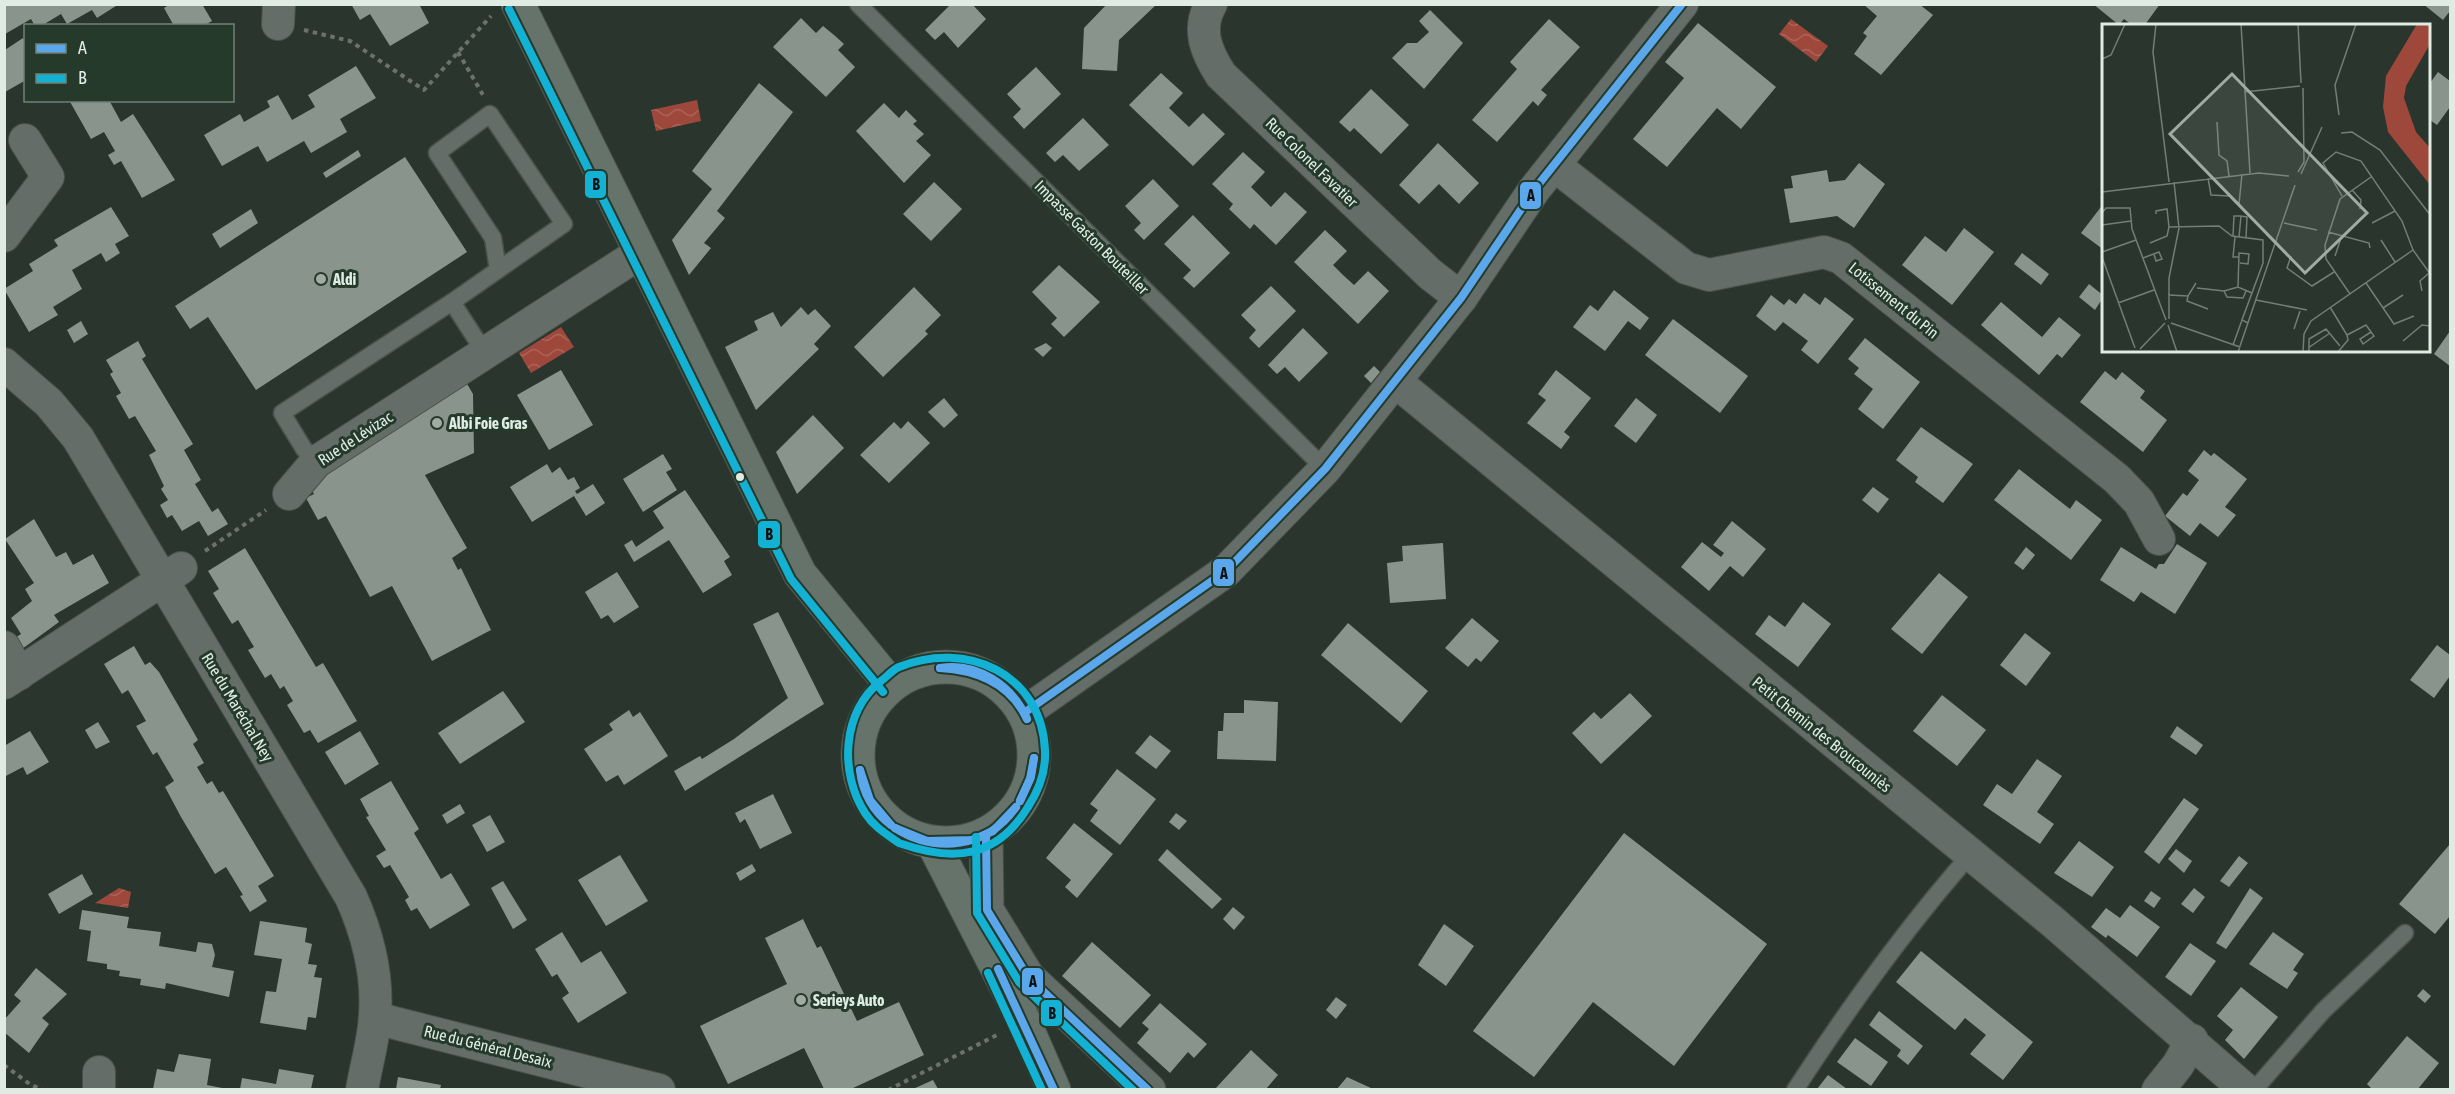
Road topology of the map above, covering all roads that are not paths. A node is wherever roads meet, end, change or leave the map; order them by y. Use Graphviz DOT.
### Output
graph roads {
  1 [pos="858,4"];
  2 [pos="1211,4"];
  3 [pos="1682,4"];
  4 [pos="509,7"];
  5 [pos="25,140"];
  6 [pos="1554,165"];
  7 [pos="4,236"];
  8 [pos="640,253"];
  9 [pos="498,270"];
  10 [pos="1461,298"];
  11 [pos="452,302"];
  12 [pos="485,353"];
  13 [pos="4,363"];
  14 [pos="1395,381"];
  15 [pos="316,462"];
  16 [pos="1325,469"];
  17 [pos="289,494"];
  18 [pos="2159,539"];
  19 [pos="171,573"];
  20 [pos="4,647"];
  21 [pos="12,678"];
  22 [pos="891,685"];
  23 [pos="1024,713"];
  24 [pos="986,837"];
  25 [pos="933,843"];
  26 [pos="1970,855"];
  27 [pos="2405,933"];
  28 [pos="375,1018"];
  29 [pos="2192,1040"];
  30 [pos="599,1082"];
  31 [pos="362,1089"];
  32 [pos="659,1089"];
  33 [pos="1054,1089"];
  34 [pos="1149,1089"];
  35 [pos="1795,1089"];
  36 [pos="2158,1089"];
  37 [pos="2246,1089"];
  38 [pos="2254,1089"];
  1 -- 16 [label="lane, Impasse Gaston Bouteiller"];
  2 -- 10 [label="street, Rue Colonel Favatier"];
  3 -- 6 [label="street"];
  4 -- 8 [label="main road"];
  5 -- 7 [label="street"];
  6 -- 10 [label="street"];
  6 -- 18 [label="street, Lotissement du Pin"];
  8 -- 12 [label="street, Rue de Lévizac"];
  8 -- 22 [label="main road"];
  9 -- 9 [label="lane"];
  9 -- 11 [label="lane"];
  10 -- 14 [label="street"];
  11 -- 12 [label="lane"];
  11 -- 15 [label="lane"];
  12 -- 15 [label="street, Rue de Lévizac"];
  13 -- 19 [label="street, Rue du Maréchal Ney"];
  14 -- 16 [label="street"];
  14 -- 26 [label="street, Petit Chemin des Broucouniès"];
  15 -- 17 [label="street, Rue de Lévizac"];
  16 -- 23 [label="street"];
  19 -- 21 [label="street"];
  19 -- 28 [label="street, Rue du Maréchal Ney"];
  20 -- 21 [label="street"];
  22 -- 23 [label="main road"];
  22 -- 25 [label="main road"];
  23 -- 24 [label="main road"];
  24 -- 25 [label="main road"];
  24 -- 34 [label="street"];
  25 -- 33 [label="main road"];
  26 -- 29 [label="street, Petit Chemin des Broucouniès"];
  26 -- 35 [label="lane"];
  27 -- 38 [label="lane"];
  28 -- 30 [label="street, Rue du Général Desaix"];
  28 -- 31 [label="street, Rue du Maréchal Ney"];
  29 -- 36 [label="street"];
  29 -- 37 [label="street, Petit Chemin des Broucouniès"];
  30 -- 32 [label="street, Rue du Général Desaix"];
}
